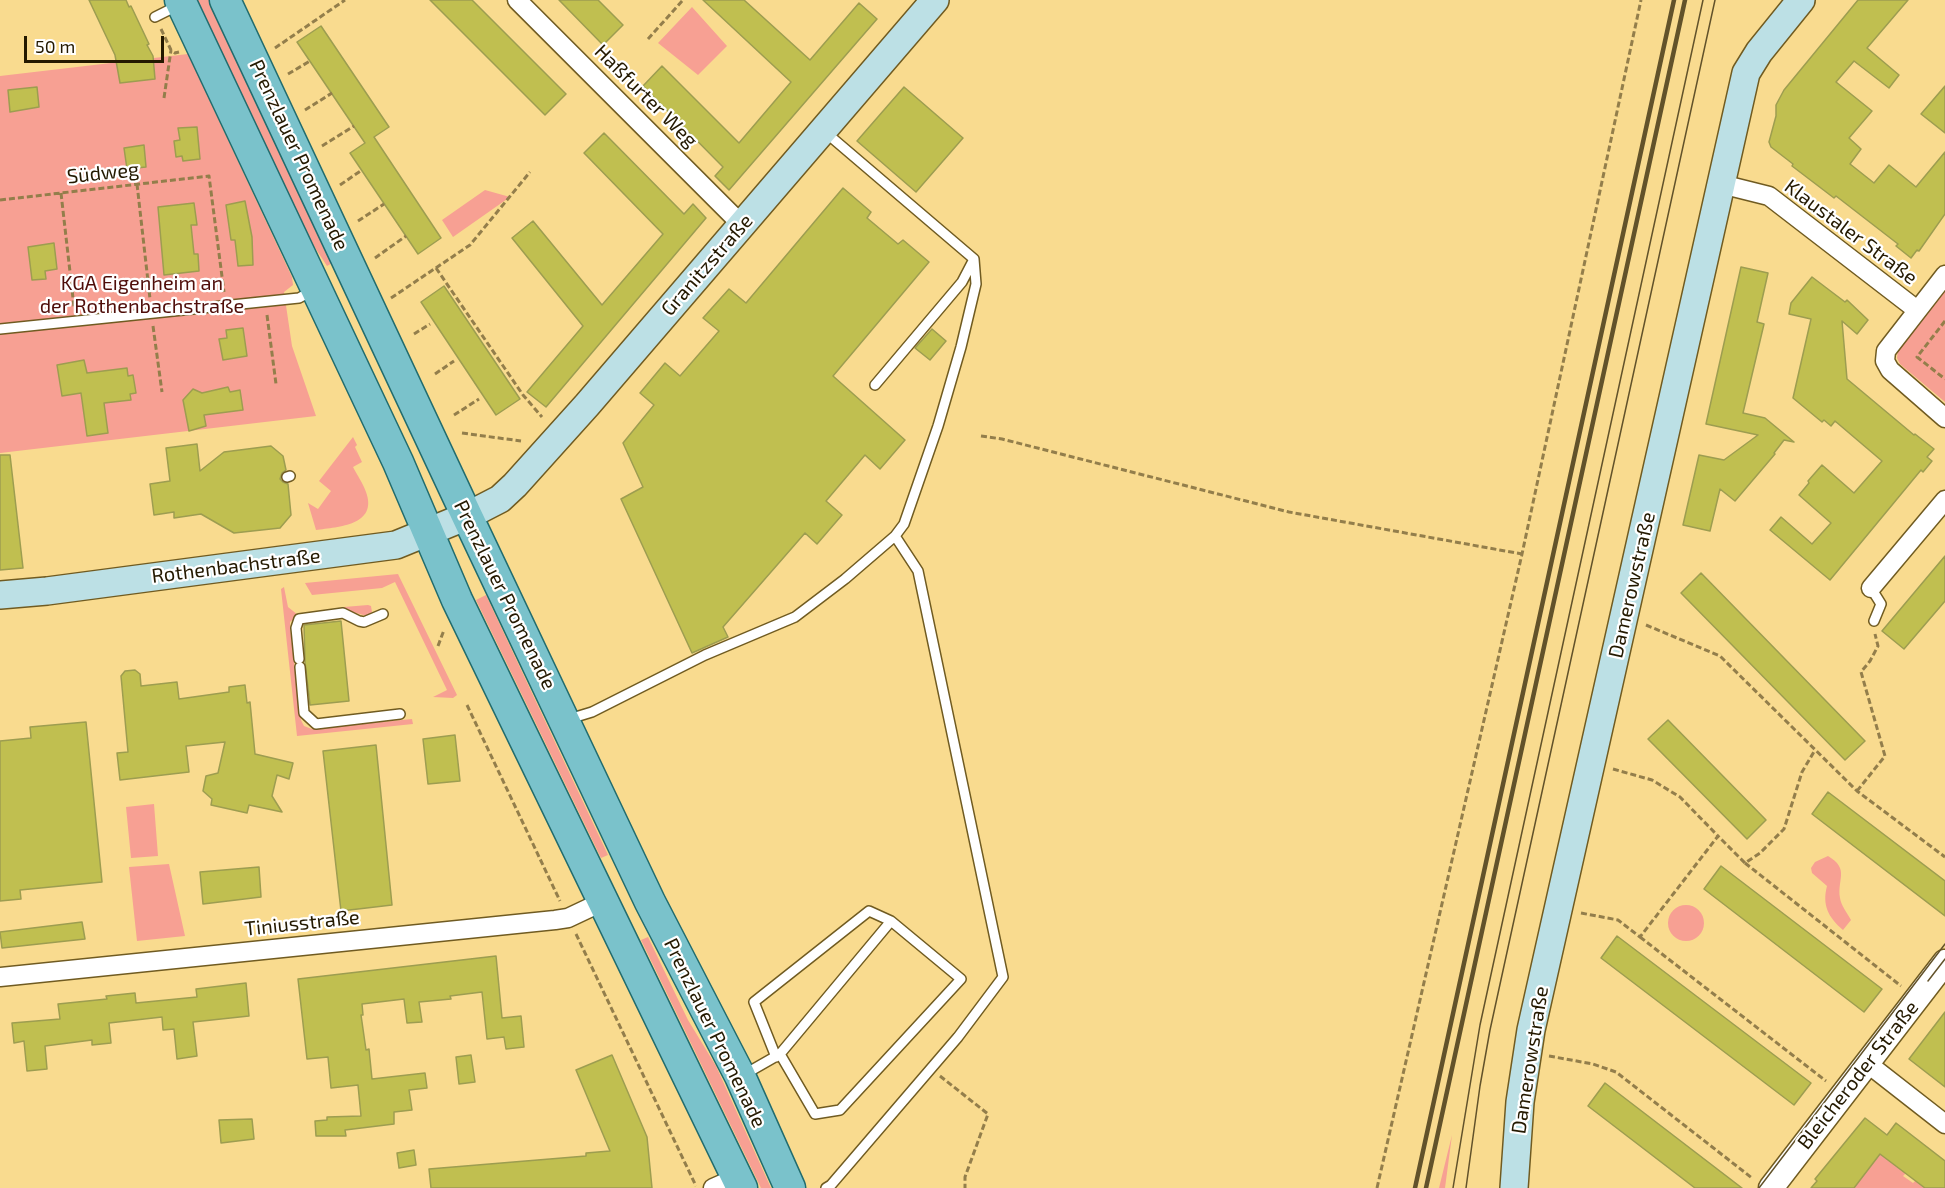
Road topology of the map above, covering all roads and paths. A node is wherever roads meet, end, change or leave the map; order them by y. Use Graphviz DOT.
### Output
graph roads {
  1 [pos="225,0"];
  2 [pos="345,0"];
  3 [pos="517,0"];
  4 [pos="683,0"];
  5 [pos="935,0"];
  6 [pos="1641,0"];
  7 [pos="1801,0"];
  8 [pos="181,2"];
  9 [pos="155,17"];
  10 [pos="648,39"];
  11 [pos="275,48"];
  12 [pos="171,50"];
  13 [pos="182,52"];
  14 [pos="310,61"];
  15 [pos="288,74"];
  16 [pos="332,93"];
  17 [pos="164,98"];
  18 [pos="305,110"];
  19 [pos="354,126"];
  20 [pos="822,130"];
  21 [pos="322,146"];
  22 [pos="362,170"];
  23 [pos="530,172"];
  24 [pos="1721,183"];
  25 [pos="137,184"];
  26 [pos="340,185"];
  27 [pos="61,193"];
  28 [pos="0,200"];
  29 [pos="384,204"];
  30 [pos="358,221"];
  31 [pos="742,225"];
  32 [pos="406,236"];
  33 [pos="375,258"];
  34 [pos="974,259"];
  35 [pos="436,267"];
  36 [pos="1945,275"];
  37 [pos="317,289"];
  38 [pos="266,301"];
  39 [pos="225,304"];
  40 [pos="385,310"];
  41 [pos="1917,310"];
  42 [pos="152,313"];
  43 [pos="75,321"];
  44 [pos="1945,321"];
  45 [pos="430,324"];
  46 [pos="0,329"];
  47 [pos="414,334"];
  48 [pos="341,341"];
  49 [pos="454,361"];
  50 [pos="435,374"];
  51 [pos="1945,379"];
  52 [pos="276,384"];
  53 [pos="875,385"];
  54 [pos="162,392"];
  55 [pos="479,399"];
  56 [pos="454,416"];
  57 [pos="542,417"];
  58 [pos="1945,418"];
  59 [pos="462,433"];
  60 [pos="981,436"];
  61 [pos="521,441"];
  62 [pos="1945,500"];
  63 [pos="467,516"];
  64 [pos="428,532"];
  65 [pos="895,536"];
  66 [pos="1522,554"];
  67 [pos="1871,588"];
  68 [pos="0,595"];
  69 [pos="383,614"];
  70 [pos="1874,621"];
  71 [pos="1646,625"];
  72 [pos="467,705"];
  73 [pos="400,714"];
  74 [pos="565,720"];
  75 [pos="1815,750"];
  76 [pos="1613,769"];
  77 [pos="1857,791"];
  78 [pos="1718,836"];
  79 [pos="1945,857"];
  80 [pos="1745,863"];
  81 [pos="604,901"];
  82 [pos="1581,913"];
  83 [pos="568,918"];
  84 [pos="891,921"];
  85 [pos="1640,937"];
  86 [pos="1945,962"];
  87 [pos="0,977"];
  88 [pos="1903,987"];
  89 [pos="778,1055"];
  90 [pos="1550,1056"];
  91 [pos="1867,1063"];
  92 [pos="931,1068"];
  93 [pos="740,1076"];
  94 [pos="1829,1084"];
  95 [pos="1945,1124"];
  96 [pos="1762,1183"];
  97 [pos="731,1184"];
  98 [pos="697,1188"];
  99 [pos="790,1188"];
  100 [pos="826,1188"];
  101 [pos="965,1188"];
  102 [pos="1377,1188"];
  103 [pos="1514,1188"];
  1 -- 40 [label="main road, Prenzlauer Promenade"];
  2 -- 11 [label="path"];
  3 -- 31 [label="street, Haßfurter Weg"];
  4 -- 10 [label="path"];
  5 -- 20 [label="main road, Granitzstraße"];
  6 -- 66 [label="path"];
  7 -- 24 [label="main road, Damerowstraße"];
  8 -- 9 [label="lane"];
  8 -- 37 [label="main road, Prenzlauer Promenade"];
  9 -- 12 [label="path"];
  12 -- 13 [label="path"];
  12 -- 17 [label="path"];
  14 -- 15 [label="path"];
  16 -- 18 [label="path"];
  19 -- 21 [label="path"];
  20 -- 31 [label="main road, Granitzstraße"];
  20 -- 34 [label="lane"];
  22 -- 26 [label="path"];
  23 -- 35 [label="path"];
  24 -- 41 [label="street, Klaustaler Straße"];
  24 -- 103 [label="main road, Damerowstraße"];
  25 -- 27 [label="path, Südweg"];
  25 -- 39 [label="path, Südweg"];
  25 -- 42 [label="path"];
  27 -- 28 [label="path, Südweg"];
  27 -- 43 [label="path"];
  29 -- 30 [label="path"];
  31 -- 63 [label="main road, Granitzstraße"];
  32 -- 33 [label="path"];
  34 -- 53 [label="lane"];
  34 -- 65 [label="lane"];
  35 -- 40 [label="path"];
  35 -- 57 [label="path"];
  36 -- 41 [label="street"];
  37 -- 38 [label="lane"];
  37 -- 48 [label="main road, Prenzlauer Promenade"];
  38 -- 39 [label="lane"];
  38 -- 52 [label="path"];
  39 -- 42 [label="lane"];
  40 -- 48 [label="main road"];
  40 -- 63 [label="main road, Prenzlauer Promenade"];
  41 -- 58 [label="street, Klaustaler Straße"];
  42 -- 43 [label="lane"];
  42 -- 54 [label="path"];
  43 -- 46 [label="lane"];
  44 -- 51 [label="path"];
  45 -- 47 [label="path"];
  48 -- 64 [label="main road, Prenzlauer Promenade"];
  49 -- 50 [label="path"];
  55 -- 56 [label="path"];
  59 -- 61 [label="path"];
  60 -- 66 [label="path"];
  62 -- 67 [label="street"];
  63 -- 64 [label="main road, Rothenbachstraße"];
  63 -- 74 [label="main road, Prenzlauer Promenade"];
  64 -- 68 [label="main road, Rothenbachstraße"];
  64 -- 81 [label="main road, Prenzlauer Promenade"];
  65 -- 74 [label="lane"];
  65 -- 92 [label="lane"];
  66 -- 102 [label="path"];
  67 -- 70 [label="lane"];
  69 -- 73 [label="lane"];
  70 -- 77 [label="path"];
  71 -- 75 [label="path"];
  72 -- 83 [label="path"];
  74 -- 93 [label="main road, Prenzlauer Promenade"];
  75 -- 77 [label="path"];
  75 -- 80 [label="path"];
  76 -- 78 [label="path"];
  77 -- 79 [label="path"];
  78 -- 80 [label="path"];
  78 -- 85 [label="path"];
  80 -- 88 [label="path"];
  81 -- 83 [label="street, Tiniusstraße"];
  81 -- 97 [label="main road, Prenzlauer Promenade"];
  82 -- 85 [label="path"];
  83 -- 87 [label="street, Tiniusstraße"];
  83 -- 98 [label="path"];
  84 -- 89 [label="lane"];
  84 -- 89 [label="lane"];
  84 -- 89 [label="lane"];
  85 -- 94 [label="path"];
  86 -- 91 [label="street, Bleicheroder Straße"];
  89 -- 93 [label="lane"];
  90 -- 96 [label="path"];
  91 -- 95 [label="street"];
  91 -- 96 [label="street, Bleicheroder Straße"];
  92 -- 100 [label="lane"];
  92 -- 101 [label="path"];
  93 -- 99 [label="main road, Prenzlauer Promenade"];
}
